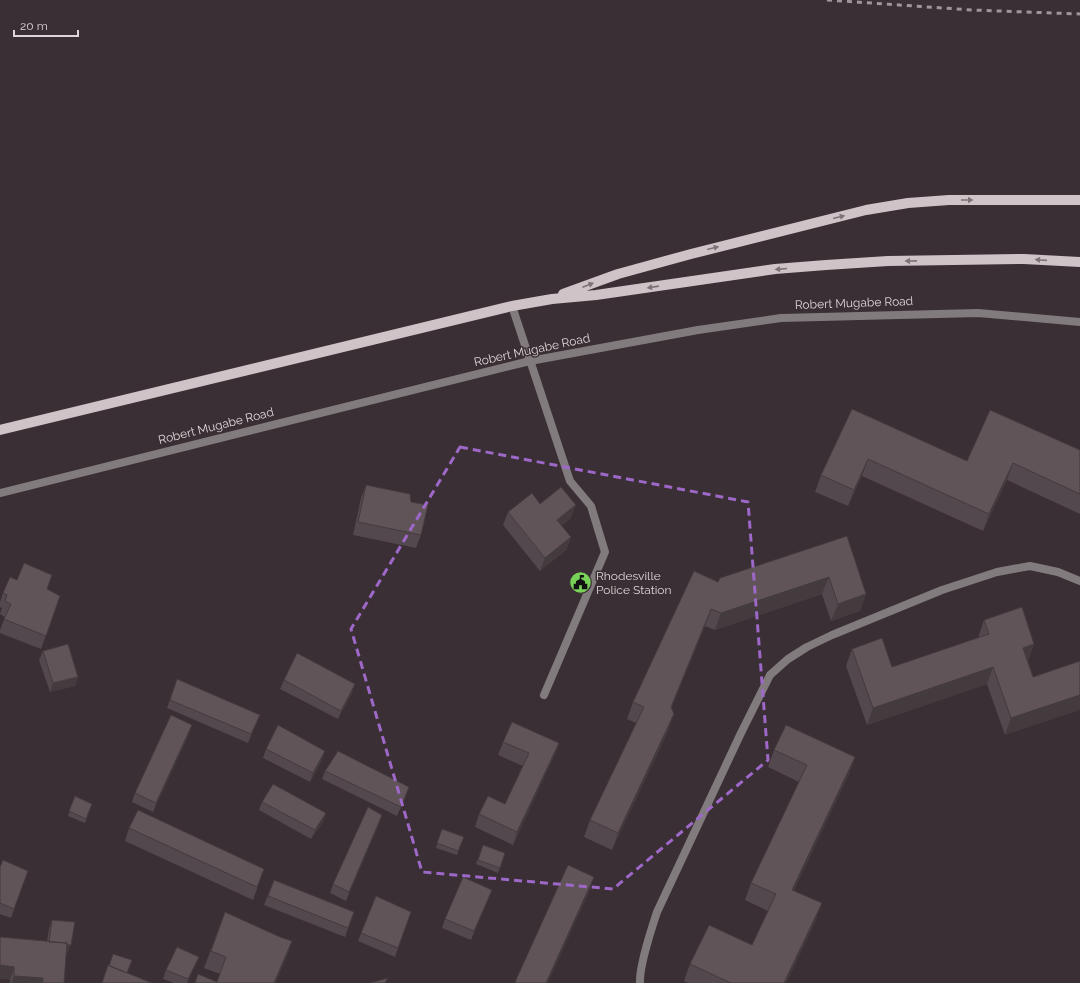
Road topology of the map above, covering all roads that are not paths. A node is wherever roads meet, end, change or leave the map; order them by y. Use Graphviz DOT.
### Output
graph roads {
  1 [pos="1080,200"];
  2 [pos="1080,262"];
  3 [pos="552,299"];
  4 [pos="512,306"];
  5 [pos="1080,322"];
  6 [pos="530,361"];
  7 [pos="0,430"];
  8 [pos="0,493"];
  9 [pos="1080,581"];
  10 [pos="544,695"];
  11 [pos="640,983"];
  3 -- 1 [label="main road, one-way"];
  2 -- 3 [label="main road, one-way"];
  3 -- 4 [label="main road"];
  4 -- 6 [label="street"];
  4 -- 7 [label="main road"];
  5 -- 6 [label="street, Robert Mugabe Road"];
  6 -- 8 [label="street, Robert Mugabe Road"];
  6 -- 10 [label="street"];
  9 -- 11 [label="street"];
}
